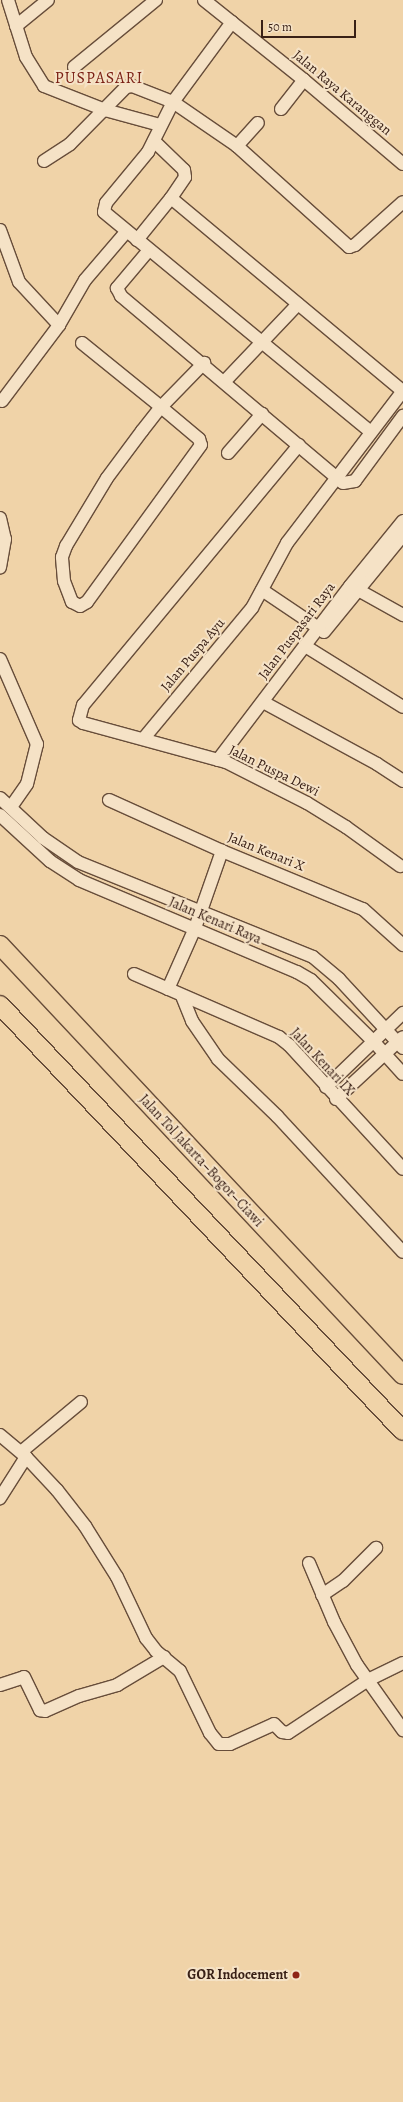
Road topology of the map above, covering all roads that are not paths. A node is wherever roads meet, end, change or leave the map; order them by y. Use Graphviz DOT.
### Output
graph roads {
  1 [pos="8,0"];
  2 [pos="48,0"];
  3 [pos="156,0"];
  4 [pos="204,0"];
  5 [pos="232,22"];
  6 [pos="16,26"];
  7 [pos="74,67"];
  8 [pos="304,80"];
  9 [pos="173,102"];
  10 [pos="281,109"];
  11 [pos="105,110"];
  12 [pos="258,123"];
  13 [pos="160,125"];
  14 [pos="154,141"];
  15 [pos="237,146"];
  16 [pos="44,162"];
  17 [pos="403,164"];
  18 [pos="172,198"];
  19 [pos="403,202"];
  20 [pos="0,230"];
  21 [pos="126,232"];
  22 [pos="137,240"];
  23 [pos="149,250"];
  24 [pos="298,304"];
  25 [pos="60,325"];
  26 [pos="261,342"];
  27 [pos="82,343"];
  28 [pos="204,363"];
  29 [pos="224,381"];
  30 [pos="403,391"];
  31 [pos="2,401"];
  32 [pos="161,406"];
  33 [pos="262,414"];
  34 [pos="403,416"];
  35 [pos="371,432"];
  36 [pos="299,445"];
  37 [pos="228,453"];
  38 [pos="336,478"];
  39 [pos="0,518"];
  40 [pos="403,521"];
  41 [pos="403,535"];
  42 [pos="0,568"];
  43 [pos="354,588"];
  44 [pos="262,590"];
  45 [pos="403,615"];
  46 [pos="321,630"];
  47 [pos="310,645"];
  48 [pos="0,659"];
  49 [pos="403,699"];
  50 [pos="266,704"];
  51 [pos="403,708"];
  52 [pos="144,738"];
  53 [pos="222,761"];
  54 [pos="403,781"];
  55 [pos="0,798"];
  56 [pos="109,800"];
  57 [pos="11,807"];
  58 [pos="0,815"];
  59 [pos="222,850"];
  60 [pos="400,866"];
  61 [pos="202,911"];
  62 [pos="195,928"];
  63 [pos="0,945"];
  64 [pos="403,945"];
  65 [pos="134,974"];
  66 [pos="168,989"];
  67 [pos="182,996"];
  68 [pos="0,1005"];
  69 [pos="403,1014"];
  70 [pos="386,1029"];
  71 [pos="374,1042"];
  72 [pos="401,1042"];
  73 [pos="385,1054"];
  74 [pos="403,1074"];
  75 [pos="326,1087"];
  76 [pos="336,1099"];
  77 [pos="403,1170"];
  78 [pos="403,1252"];
  79 [pos="403,1375"];
  80 [pos="82,1402"];
  81 [pos="403,1430"];
  82 [pos="0,1435"];
  83 [pos="24,1455"];
  84 [pos="0,1498"];
  85 [pos="376,1548"];
  86 [pos="309,1562"];
  87 [pos="322,1595"];
  88 [pos="164,1657"];
  89 [pos="403,1663"];
  90 [pos="368,1680"];
  91 [pos="0,1685"];
  92 [pos="403,1730"];
  1 -- 6 [label="street"];
  2 -- 6 [label="street"];
  3 -- 7 [label="street"];
  4 -- 5 [label="street, Jalan Raya Karanggan"];
  5 -- 8 [label="street, Jalan Raya Karanggan"];
  5 -- 9 [label="street"];
  6 -- 11 [label="street"];
  8 -- 10 [label="street"];
  8 -- 17 [label="street, Jalan Raya Karanggan"];
  9 -- 11 [label="street"];
  9 -- 13 [label="street"];
  9 -- 15 [label="street"];
  11 -- 13 [label="street"];
  11 -- 16 [label="street"];
  12 -- 15 [label="street"];
  13 -- 14 [label="street"];
  14 -- 18 [label="street"];
  14 -- 21 [label="street"];
  15 -- 19 [label="street"];
  18 -- 22 [label="street"];
  18 -- 24 [label="street"];
  20 -- 25 [label="street"];
  21 -- 22 [label="street"];
  21 -- 25 [label="street"];
  22 -- 23 [label="street"];
  23 -- 26 [label="street"];
  23 -- 28 [label="street"];
  24 -- 26 [label="street"];
  24 -- 30 [label="street"];
  25 -- 31 [label="street"];
  26 -- 29 [label="street"];
  26 -- 35 [label="street"];
  27 -- 32 [label="street"];
  28 -- 29 [label="street"];
  28 -- 32 [label="street"];
  29 -- 33 [label="street"];
  30 -- 35 [label="street, Jalan Puspa Ayu"];
  32 -- 32 [label="street"];
  33 -- 36 [label="street"];
  33 -- 37 [label="street"];
  34 -- 38 [label="street"];
  35 -- 38 [label="street, Jalan Puspa Ayu"];
  36 -- 38 [label="street"];
  36 -- 52 [label="street, Jalan Puspa Dewi"];
  38 -- 44 [label="street, Jalan Puspa Ayu"];
  39 -- 42 [label="street"];
  40 -- 43 [label="street, Jalan Puspasari Raya"];
  41 -- 43 [label="street, Jalan Puspasari Raya"];
  43 -- 45 [label="street"];
  43 -- 46 [label="street, Jalan Puspasari Raya"];
  44 -- 46 [label="street"];
  44 -- 52 [label="street, Jalan Puspa Ayu"];
  46 -- 47 [label="street, Jalan Puspasari Raya"];
  47 -- 49 [label="street"];
  47 -- 50 [label="street, Jalan Puspasari Raya"];
  47 -- 51 [label="street"];
  48 -- 57 [label="street"];
  50 -- 53 [label="street, Jalan Puspasari Raya"];
  50 -- 54 [label="street"];
  52 -- 53 [label="street, Jalan Puspa Dewi"];
  53 -- 60 [label="street, Jalan Puspa Dewi"];
  55 -- 57 [label="street, Jalan Kenari Raya"];
  56 -- 59 [label="street, Jalan Kenari X"];
  57 -- 61 [label="street, Jalan Kenari Raya"];
  58 -- 62 [label="street, Jalan Kenari Raya"];
  59 -- 61 [label="street"];
  59 -- 64 [label="street, Jalan Kenari X"];
  61 -- 62 [label="street"];
  61 -- 70 [label="street, Jalan Kenari Raya"];
  62 -- 66 [label="street"];
  62 -- 71 [label="street, Jalan Kenari Raya"];
  63 -- 79 [label="highway, Jalan Tol Jakarta–Bogor–Ciawi"];
  65 -- 66 [label="street, Jalan Kenari IX"];
  66 -- 67 [label="street, Jalan Kenari IX"];
  67 -- 75 [label="street, Jalan Kenari IX"];
  67 -- 78 [label="street"];
  68 -- 81 [label="highway"];
  69 -- 70 [label="street"];
  70 -- 71 [label="street"];
  70 -- 72 [label="street, Jalan Kenari Raya"];
  71 -- 73 [label="street, Jalan Kenari Raya"];
  71 -- 75 [label="street"];
  72 -- 73 [label="street"];
  73 -- 74 [label="street, Jalan Kenari Raya"];
  73 -- 76 [label="street"];
  75 -- 76 [label="street, Jalan Kenari IX"];
  76 -- 77 [label="street, Jalan Kenari IX"];
  80 -- 83 [label="street"];
  82 -- 83 [label="street"];
  83 -- 84 [label="street"];
  83 -- 88 [label="street"];
  85 -- 87 [label="street"];
  86 -- 87 [label="street"];
  87 -- 90 [label="street"];
  88 -- 90 [label="street"];
  88 -- 91 [label="street"];
  89 -- 90 [label="street"];
  90 -- 92 [label="street"];
}
